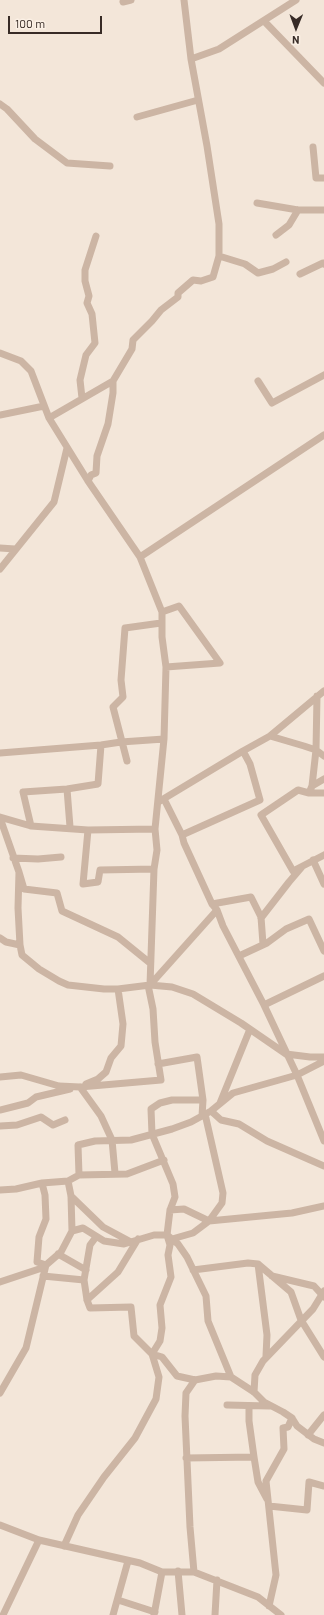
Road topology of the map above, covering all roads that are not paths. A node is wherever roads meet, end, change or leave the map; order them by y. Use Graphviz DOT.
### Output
graph roads {
  1 [pos="131,0"];
  2 [pos="184,0"];
  3 [pos="296,0"];
  4 [pos="123,2"];
  5 [pos="264,21"];
  6 [pos="191,59"];
  7 [pos="324,83"];
  8 [pos="198,100"];
  9 [pos="0,104"];
  10 [pos="137,117"];
  11 [pos="313,147"];
  12 [pos="110,166"];
  13 [pos="324,178"];
  14 [pos="257,203"];
  15 [pos="298,210"];
  16 [pos="324,210"];
  17 [pos="276,235"];
  18 [pos="96,236"];
  19 [pos="219,256"];
  20 [pos="286,262"];
  21 [pos="324,262"];
  22 [pos="300,274"];
  23 [pos="0,353"];
  24 [pos="324,368"];
  25 [pos="324,375"];
  26 [pos="316,379"];
  27 [pos="113,381"];
  28 [pos="258,381"];
  29 [pos="82,398"];
  30 [pos="44,406"];
  31 [pos="0,415"];
  32 [pos="49,418"];
  33 [pos="324,435"];
  34 [pos="67,448"];
  35 [pos="88,480"];
  36 [pos="0,548"];
  37 [pos="15,549"];
  38 [pos="140,557"];
  39 [pos="0,569"];
  40 [pos="162,612"];
  41 [pos="161,623"];
  42 [pos="166,667"];
  43 [pos="324,691"];
  44 [pos="317,696"];
  45 [pos="270,736"];
  46 [pos="164,739"];
  47 [pos="121,742"];
  48 [pos="101,746"];
  49 [pos="316,750"];
  50 [pos="243,751"];
  51 [pos="0,753"];
  52 [pos="324,756"];
  53 [pos="127,761"];
  54 [pos="324,779"];
  55 [pos="67,789"];
  56 [pos="311,790"];
  57 [pos="324,793"];
  58 [pos="161,801"];
  59 [pos="0,818"];
  60 [pos="31,826"];
  61 [pos="70,827"];
  62 [pos="155,829"];
  63 [pos="88,830"];
  64 [pos="182,835"];
  65 [pos="3,836"];
  66 [pos="324,855"];
  67 [pos="60,857"];
  68 [pos="14,858"];
  69 [pos="313,860"];
  70 [pos="305,864"];
  71 [pos="154,869"];
  72 [pos="19,872"];
  73 [pos="324,884"];
  74 [pos="215,907"];
  75 [pos="261,918"];
  76 [pos="0,938"];
  77 [pos="263,944"];
  78 [pos="20,945"];
  79 [pos="324,951"];
  80 [pos="239,956"];
  81 [pos="150,963"];
  82 [pos="324,976"];
  83 [pos="149,985"];
  84 [pos="118,989"];
  85 [pos="264,1005"];
  86 [pos="250,1029"];
  87 [pos="286,1054"];
  88 [pos="324,1058"];
  89 [pos="324,1061"];
  90 [pos="158,1064"];
  91 [pos="297,1075"];
  92 [pos="0,1077"];
  93 [pos="80,1086"];
  94 [pos="203,1100"];
  95 [pos="219,1104"];
  96 [pos="0,1110"];
  97 [pos="206,1114"];
  98 [pos="65,1120"];
  99 [pos="0,1126"];
  100 [pos="152,1134"];
  101 [pos="112,1140"];
  102 [pos="324,1140"];
  103 [pos="164,1160"];
  104 [pos="324,1166"];
  105 [pos="114,1173"];
  106 [pos="79,1174"];
  107 [pos="68,1181"];
  108 [pos="42,1183"];
  109 [pos="0,1190"];
  110 [pos="71,1196"];
  111 [pos="324,1206"];
  112 [pos="170,1210"];
  113 [pos="209,1221"];
  114 [pos="72,1231"];
  115 [pos="96,1237"];
  116 [pos="170,1237"];
  117 [pos="134,1241"];
  118 [pos="58,1254"];
  119 [pos="258,1264"];
  120 [pos="46,1266"];
  121 [pos="86,1270"];
  122 [pos="193,1270"];
  123 [pos="270,1275"];
  124 [pos="43,1276"];
  125 [pos="84,1280"];
  126 [pos="0,1282"];
  127 [pos="323,1295"];
  128 [pos="87,1300"];
  129 [pos="301,1320"];
  130 [pos="152,1354"];
  131 [pos="266,1356"];
  132 [pos="324,1357"];
  133 [pos="231,1377"];
  134 [pos="195,1380"];
  135 [pos="254,1392"];
  136 [pos="0,1393"];
  137 [pos="227,1405"];
  138 [pos="249,1406"];
  139 [pos="271,1406"];
  140 [pos="324,1415"];
  141 [pos="292,1418"];
  142 [pos="308,1435"];
  143 [pos="324,1443"];
  144 [pos="254,1457"];
  145 [pos="186,1458"];
  146 [pos="324,1486"];
  147 [pos="269,1504"];
  148 [pos="0,1525"];
  149 [pos="39,1540"];
  150 [pos="64,1546"];
  151 [pos="128,1561"];
  152 [pos="178,1571"];
  153 [pos="162,1572"];
  154 [pos="194,1572"];
  155 [pos="217,1580"];
  156 [pos="118,1600"];
  157 [pos="269,1606"];
  158 [pos="155,1614"];
  159 [pos="3,1615"];
  160 [pos="114,1615"];
  161 [pos="182,1615"];
  162 [pos="215,1615"];
  163 [pos="281,1615"];
  1 -- 4 [label="street"];
  2 -- 6 [label="street"];
  3 -- 5 [label="street"];
  5 -- 6 [label="street"];
  5 -- 7 [label="street"];
  6 -- 8 [label="street"];
  8 -- 10 [label="street"];
  8 -- 19 [label="street"];
  9 -- 12 [label="street"];
  11 -- 13 [label="street"];
  14 -- 15 [label="street"];
  15 -- 16 [label="street"];
  15 -- 17 [label="street"];
  18 -- 29 [label="street"];
  19 -- 20 [label="street"];
  19 -- 27 [label="street"];
  21 -- 22 [label="street"];
  23 -- 30 [label="street"];
  24 -- 26 [label="street"];
  25 -- 26 [label="street"];
  26 -- 28 [label="street"];
  27 -- 29 [label="street"];
  27 -- 35 [label="street"];
  29 -- 32 [label="street"];
  30 -- 31 [label="street"];
  30 -- 32 [label="street"];
  32 -- 34 [label="street"];
  33 -- 38 [label="street"];
  34 -- 35 [label="street"];
  34 -- 37 [label="street"];
  35 -- 38 [label="street"];
  36 -- 37 [label="street"];
  37 -- 39 [label="street"];
  38 -- 40 [label="street"];
  40 -- 41 [label="street"];
  40 -- 42 [label="street"];
  41 -- 42 [label="street"];
  41 -- 47 [label="street"];
  42 -- 46 [label="street"];
  43 -- 44 [label="street"];
  44 -- 45 [label="street"];
  44 -- 49 [label="street"];
  45 -- 49 [label="street"];
  45 -- 50 [label="street"];
  46 -- 47 [label="street"];
  46 -- 58 [label="street"];
  47 -- 48 [label="street"];
  47 -- 53 [label="street"];
  48 -- 51 [label="street"];
  48 -- 55 [label="street"];
  49 -- 52 [label="street"];
  49 -- 56 [label="street"];
  50 -- 58 [label="street"];
  50 -- 64 [label="street"];
  54 -- 56 [label="street"];
  55 -- 60 [label="street"];
  55 -- 61 [label="street"];
  56 -- 57 [label="street"];
  56 -- 70 [label="street"];
  58 -- 62 [label="street"];
  58 -- 64 [label="street"];
  59 -- 60 [label="street"];
  59 -- 65 [label="street"];
  60 -- 61 [label="street"];
  61 -- 63 [label="street"];
  62 -- 63 [label="street"];
  62 -- 71 [label="street"];
  63 -- 71 [label="street"];
  64 -- 74 [label="street"];
  65 -- 68 [label="street"];
  66 -- 69 [label="street"];
  67 -- 68 [label="street"];
  68 -- 72 [label="street"];
  69 -- 70 [label="street"];
  69 -- 73 [label="street"];
  70 -- 75 [label="street"];
  71 -- 81 [label="street"];
  72 -- 78 [label="street"];
  72 -- 81 [label="street"];
  74 -- 75 [label="street"];
  74 -- 80 [label="street"];
  74 -- 83 [label="street"];
  75 -- 77 [label="street"];
  76 -- 78 [label="street"];
  77 -- 79 [label="street"];
  77 -- 80 [label="street"];
  78 -- 84 [label="street"];
  80 -- 85 [label="street"];
  81 -- 83 [label="street"];
  82 -- 85 [label="street"];
  83 -- 84 [label="street"];
  83 -- 86 [label="street"];
  83 -- 90 [label="street"];
  84 -- 93 [label="street"];
  85 -- 87 [label="street"];
  86 -- 87 [label="street"];
  86 -- 95 [label="street"];
  87 -- 88 [label="street"];
  87 -- 91 [label="street"];
  89 -- 91 [label="street"];
  90 -- 93 [label="street"];
  90 -- 94 [label="street"];
  91 -- 95 [label="street"];
  91 -- 102 [label="street"];
  92 -- 93 [label="street"];
  93 -- 96 [label="street"];
  93 -- 101 [label="street"];
  94 -- 97 [label="street"];
  94 -- 100 [label="street"];
  95 -- 97 [label="street"];
  97 -- 100 [label="street"];
  97 -- 104 [label="street"];
  97 -- 113 [label="street"];
  98 -- 99 [label="street"];
  100 -- 101 [label="street"];
  100 -- 103 [label="street"];
  101 -- 105 [label="street"];
  101 -- 106 [label="street"];
  103 -- 105 [label="street"];
  103 -- 112 [label="street"];
  105 -- 106 [label="street"];
  106 -- 107 [label="street"];
  107 -- 108 [label="street"];
  107 -- 110 [label="street"];
  108 -- 109 [label="street"];
  108 -- 120 [label="street"];
  110 -- 114 [label="street"];
  110 -- 117 [label="street"];
  111 -- 113 [label="street"];
  112 -- 113 [label="street"];
  112 -- 116 [label="street"];
  113 -- 116 [label="street"];
  114 -- 115 [label="street"];
  114 -- 118 [label="street"];
  115 -- 117 [label="street"];
  115 -- 121 [label="street"];
  116 -- 117 [label="street"];
  116 -- 122 [label="street"];
  116 -- 130 [label="street"];
  117 -- 128 [label="street"];
  118 -- 120 [label="street"];
  118 -- 121 [label="street"];
  119 -- 122 [label="street"];
  119 -- 123 [label="street"];
  119 -- 131 [label="street"];
  120 -- 124 [label="street"];
  120 -- 126 [label="street"];
  121 -- 125 [label="street"];
  122 -- 133 [label="street"];
  123 -- 127 [label="street"];
  123 -- 129 [label="street"];
  124 -- 125 [label="street"];
  124 -- 136 [label="street"];
  125 -- 128 [label="street"];
  127 -- 129 [label="street"];
  128 -- 130 [label="street"];
  129 -- 131 [label="street"];
  129 -- 132 [label="street"];
  130 -- 134 [label="street"];
  130 -- 150 [label="street"];
  131 -- 135 [label="street"];
  133 -- 134 [label="street"];
  133 -- 135 [label="street"];
  134 -- 145 [label="street"];
  135 -- 139 [label="street"];
  137 -- 138 [label="street"];
  138 -- 139 [label="street"];
  138 -- 144 [label="street"];
  139 -- 141 [label="street"];
  140 -- 142 [label="street"];
  141 -- 142 [label="street"];
  141 -- 147 [label="street"];
  142 -- 143 [label="street"];
  144 -- 145 [label="street"];
  144 -- 147 [label="street"];
  145 -- 154 [label="street"];
  146 -- 147 [label="street"];
  147 -- 157 [label="street"];
  148 -- 149 [label="street"];
  149 -- 150 [label="street"];
  149 -- 159 [label="street"];
  150 -- 151 [label="street"];
  151 -- 153 [label="street"];
  151 -- 156 [label="street"];
  152 -- 153 [label="street"];
  152 -- 154 [label="street"];
  152 -- 161 [label="street"];
  153 -- 158 [label="street"];
  154 -- 155 [label="street"];
  155 -- 157 [label="street"];
  155 -- 162 [label="street"];
  156 -- 158 [label="street"];
  156 -- 160 [label="street"];
  157 -- 163 [label="street"];
}
